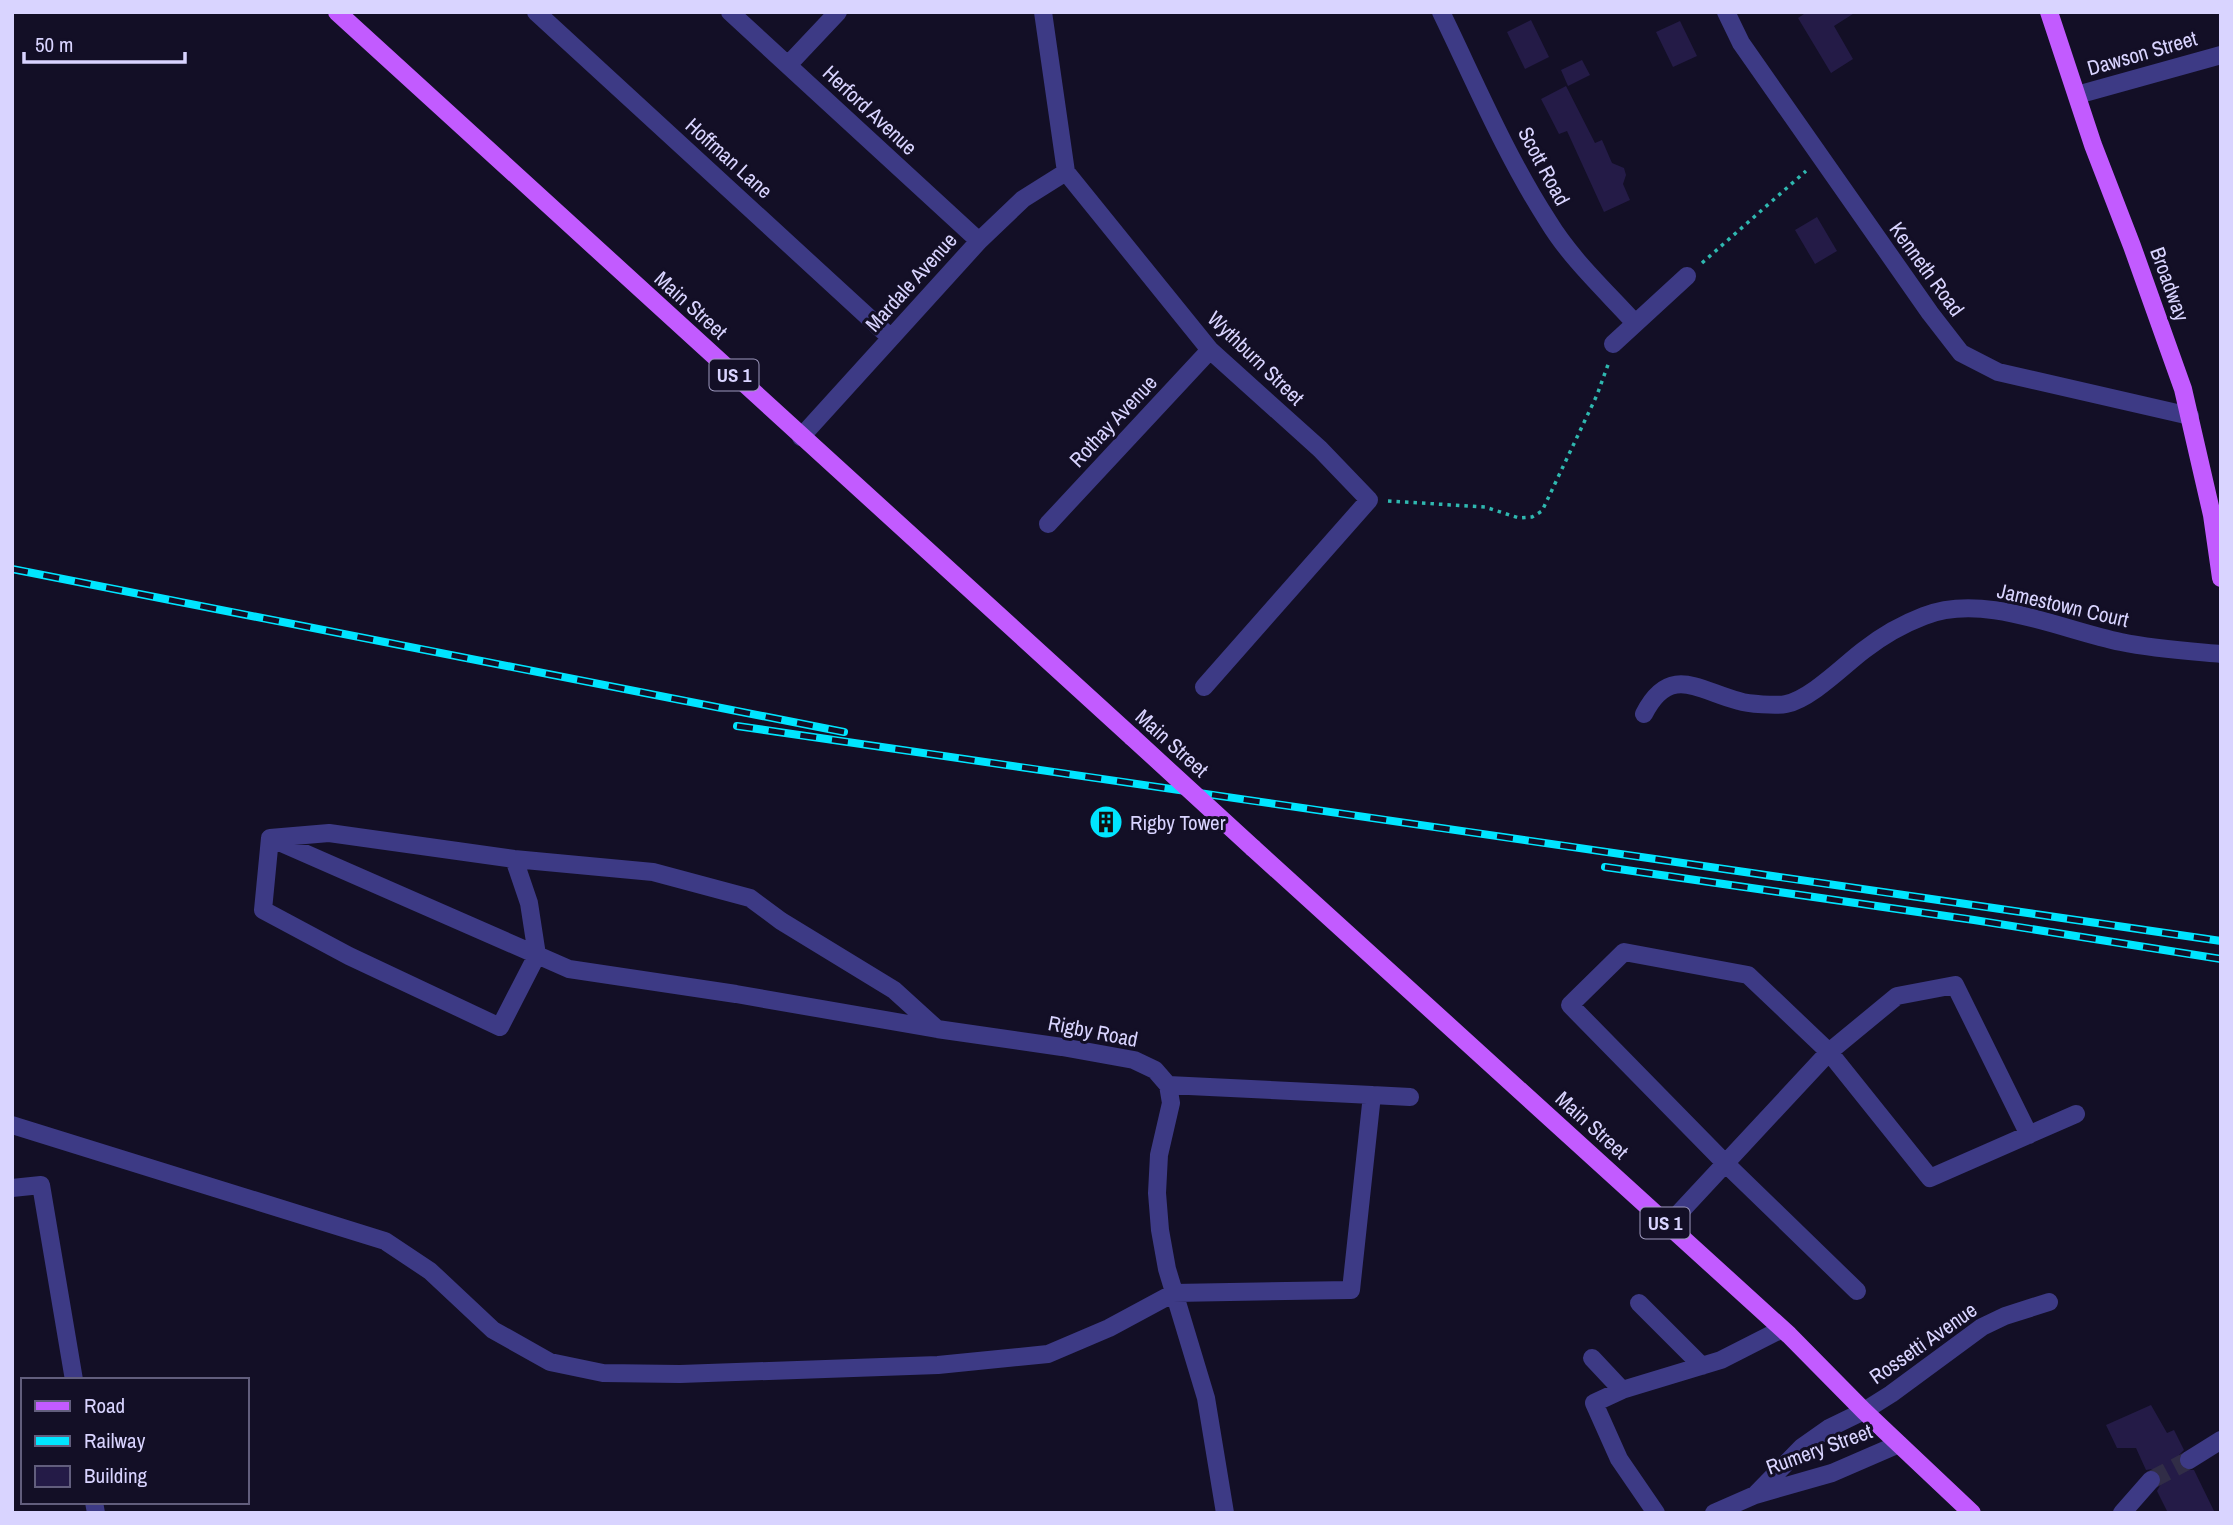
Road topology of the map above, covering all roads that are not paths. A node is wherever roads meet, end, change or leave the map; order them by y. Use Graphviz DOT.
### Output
graph roads {
  1 [pos="337,12"];
  2 [pos="536,12"];
  3 [pos="730,12"];
  4 [pos="838,12"];
  5 [pos="1043,12"];
  6 [pos="1441,12"];
  7 [pos="1726,12"];
  8 [pos="2049,12"];
  9 [pos="2221,55"];
  10 [pos="788,65"];
  11 [pos="2077,95"];
  12 [pos="1066,172"];
  13 [pos="979,240"];
  14 [pos="1687,276"];
  15 [pos="1635,323"];
  16 [pos="891,338"];
  17 [pos="1613,344"];
  18 [pos="1210,350"];
  19 [pos="2190,416"];
  20 [pos="801,437"];
  21 [pos="2216,513"];
  22 [pos="1048,524"];
  23 [pos="2221,578"];
  24 [pos="2221,654"];
  25 [pos="1204,687"];
  26 [pos="1644,713"];
  27 [pos="270,838"];
  28 [pos="514,859"];
  29 [pos="537,955"];
  30 [pos="937,1029"];
  31 [pos="1829,1052"];
  32 [pos="1168,1085"];
  33 [pos="1372,1095"];
  34 [pos="1410,1097"];
  35 [pos="2076,1114"];
  36 [pos="12,1125"];
  37 [pos="2029,1135"];
  38 [pos="1724,1162"];
  39 [pos="12,1188"];
  40 [pos="1668,1225"];
  41 [pos="1857,1291"];
  42 [pos="1174,1293"];
  43 [pos="2049,1302"];
  44 [pos="1639,1303"];
  45 [pos="1782,1329"];
  46 [pos="1592,1358"];
  47 [pos="1702,1366"];
  48 [pos="74,1378"];
  49 [pos="1622,1390"];
  50 [pos="1864,1411"];
  51 [pos="2221,1440"];
  52 [pos="1899,1444"];
  53 [pos="2189,1460"];
  54 [pos="2151,1480"];
  55 [pos="1755,1495"];
  56 [pos="1225,1513"];
  57 [pos="1656,1513"];
  58 [pos="1714,1513"];
  59 [pos="1972,1513"];
  60 [pos="2122,1513"];
  1 -- 20 [label="main road, Main Street / US 1"];
  2 -- 16 [label="street, Hoffman Lane"];
  3 -- 10 [label="street, Herford Avenue"];
  4 -- 10 [label="street"];
  5 -- 12 [label="street"];
  6 -- 15 [label="street, Scott Road"];
  7 -- 19 [label="street, Kenneth Road"];
  8 -- 11 [label="main road, Broadway"];
  9 -- 11 [label="street, Dawson Street"];
  10 -- 13 [label="street, Herford Avenue"];
  11 -- 19 [label="main road, Broadway"];
  12 -- 13 [label="street, Mardale Avenue"];
  12 -- 18 [label="street, Wythburn Street"];
  13 -- 16 [label="street, Mardale Avenue"];
  14 -- 15 [label="street"];
  15 -- 17 [label="street"];
  16 -- 20 [label="street, Mardale Avenue"];
  18 -- 22 [label="street, Rothay Avenue"];
  18 -- 25 [label="street, Wythburn Street"];
  19 -- 21 [label="main road, Broadway"];
  20 -- 40 [label="main road, Main Street / US 1, bridge"];
  21 -- 23 [label="main road, Broadway"];
  24 -- 26 [label="street, Jamestown Court"];
  27 -- 28 [label="street"];
  27 -- 29 [label="street, Rigby Road"];
  27 -- 29 [label="street"];
  28 -- 29 [label="street"];
  28 -- 30 [label="street"];
  29 -- 30 [label="street, Rigby Road"];
  30 -- 32 [label="street, Rigby Road"];
  31 -- 37 [label="street"];
  31 -- 37 [label="street"];
  31 -- 38 [label="street"];
  31 -- 38 [label="street"];
  32 -- 33 [label="street"];
  32 -- 42 [label="street"];
  33 -- 34 [label="street"];
  33 -- 42 [label="street"];
  35 -- 37 [label="street"];
  36 -- 42 [label="street"];
  38 -- 40 [label="street"];
  38 -- 41 [label="street"];
  39 -- 48 [label="street"];
  40 -- 45 [label="main road, Main Street / US 1"];
  42 -- 56 [label="street"];
  43 -- 50 [label="street, Rossetti Avenue"];
  44 -- 47 [label="street"];
  45 -- 47 [label="street"];
  45 -- 50 [label="main road, Main Street / US 1"];
  46 -- 49 [label="street"];
  47 -- 49 [label="street"];
  49 -- 57 [label="street"];
  50 -- 52 [label="main road, Main Street / US 1"];
  50 -- 55 [label="street, Rumery Street"];
  51 -- 53 [label="street"];
  52 -- 55 [label="street, Rumery Street"];
  52 -- 59 [label="main road, Main Street / US 1"];
  54 -- 60 [label="street"];
  55 -- 58 [label="street, Rumery Street"];
}
